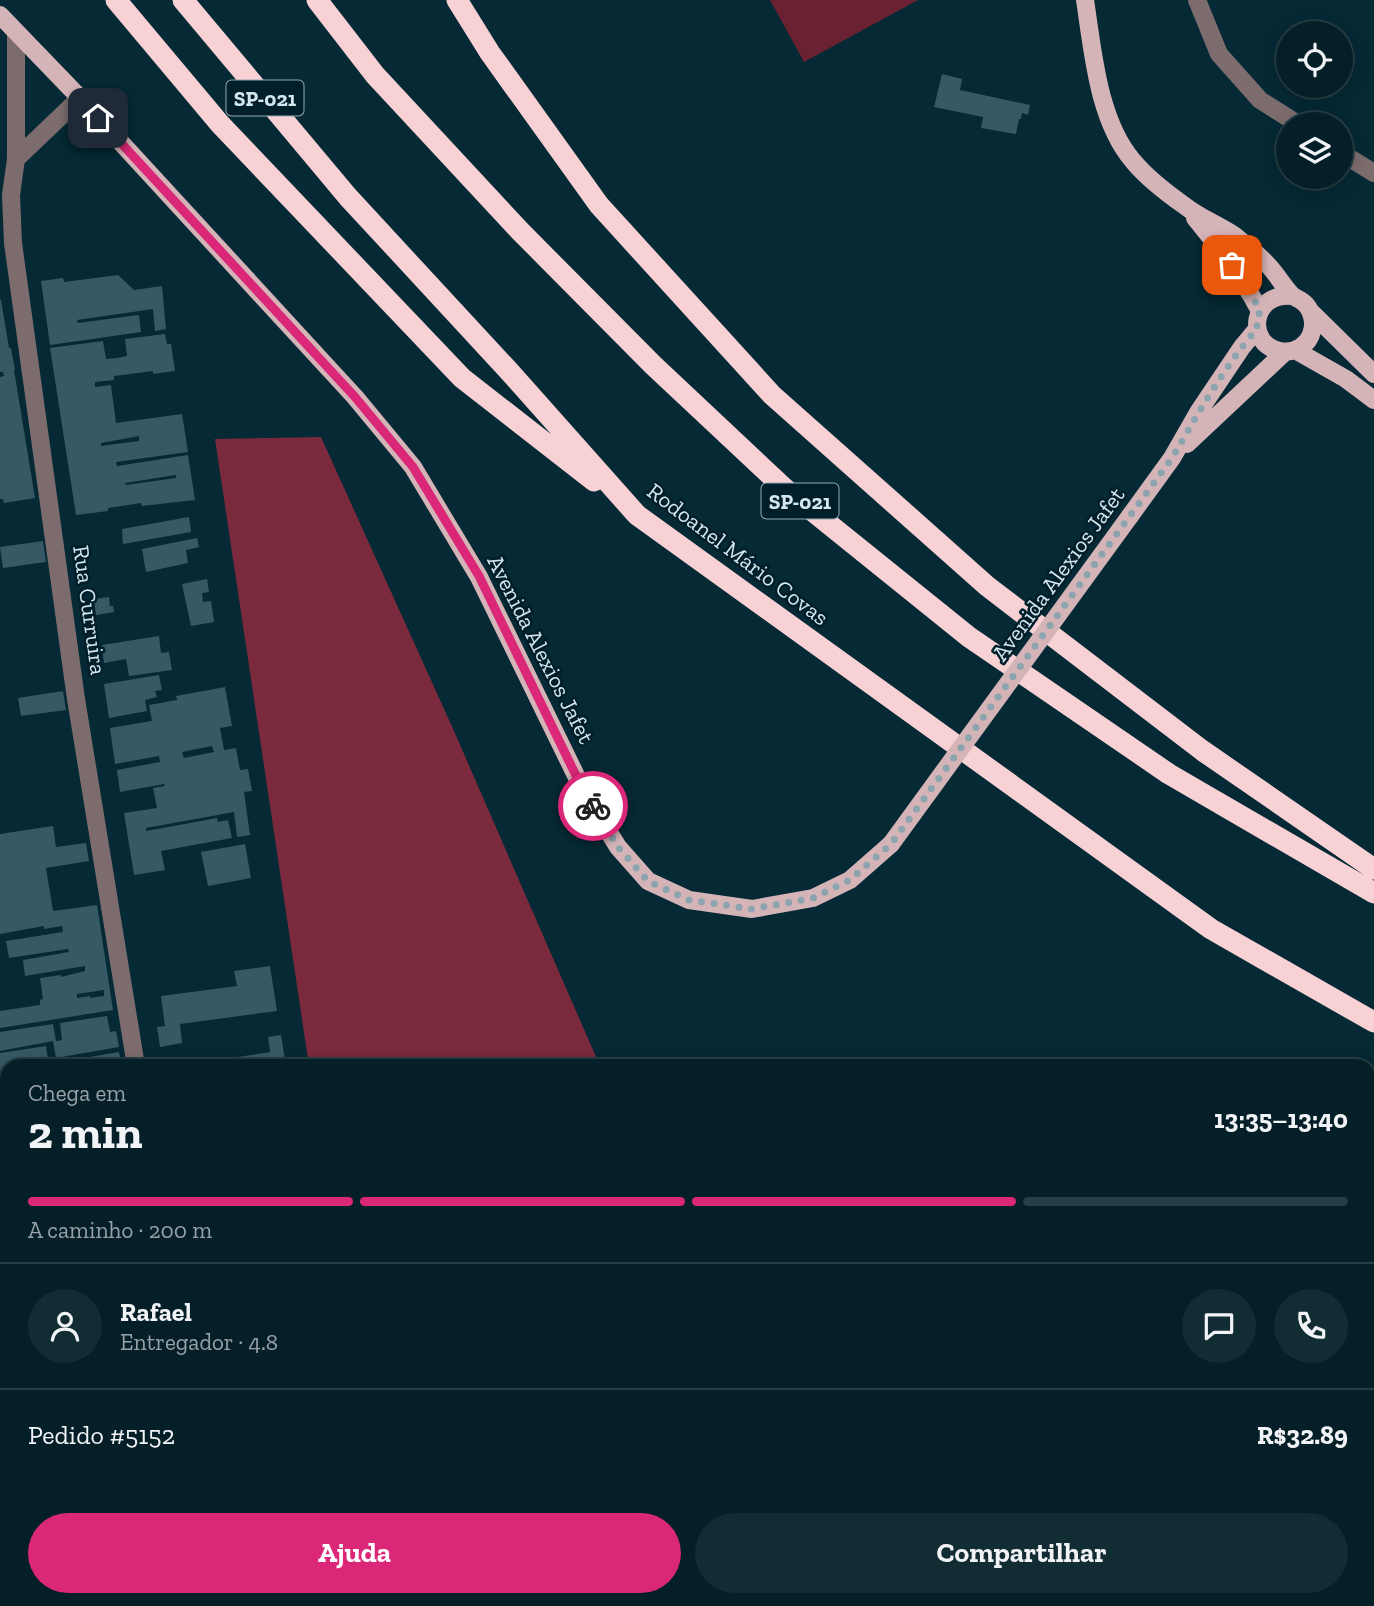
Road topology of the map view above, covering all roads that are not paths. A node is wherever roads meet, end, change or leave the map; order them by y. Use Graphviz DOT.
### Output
graph roads {
  1 [pos="116,0"];
  2 [pos="183,0"];
  3 [pos="317,0"];
  4 [pos="457,0"];
  5 [pos="1085,0"];
  6 [pos="1197,0"];
  7 [pos="0,15"];
  8 [pos="16,32"];
  9 [pos="80,99"];
  10 [pos="1279,112"];
  11 [pos="16,159"];
  12 [pos="1353,160"];
  13 [pos="1374,173"];
  14 [pos="1186,207"];
  15 [pos="1292,296"];
  16 [pos="1260,311"];
  17 [pos="1311,312"];
  18 [pos="1257,329"];
  19 [pos="1290,351"];
  20 [pos="1374,373"];
  21 [pos="1374,400"];
  22 [pos="1172,458"];
  23 [pos="637,515"];
  24 [pos="1374,869"];
  25 [pos="1374,893"];
  26 [pos="1374,1022"];
  27 [pos="135,1059"];
  1 -- 23 [label="highway"];
  2 -- 23 [label="highway, Rodoanel Mário Covas / SP-021"];
  3 -- 25 [label="highway, SP-021"];
  4 -- 24 [label="highway"];
  5 -- 14 [label="main road"];
  6 -- 10 [label="street"];
  7 -- 8 [label="main road, Avenida Alexios Jafet"];
  8 -- 9 [label="main road, Avenida Alexios Jafet"];
  8 -- 11 [label="street, Rua Curruira"];
  9 -- 11 [label="street"];
  9 -- 22 [label="main road, Avenida Alexios Jafet, bridge"];
  11 -- 27 [label="street, Rua Curruira"];
  12 -- 13 [label="street"];
  14 -- 15 [label="main road"];
  14 -- 16 [label="main road"];
  15 -- 16 [label="main road"];
  15 -- 17 [label="main road"];
  16 -- 18 [label="main road"];
  17 -- 19 [label="main road"];
  17 -- 20 [label="main road"];
  18 -- 19 [label="main road"];
  18 -- 22 [label="main road, Avenida Alexios Jafet"];
  19 -- 21 [label="main road"];
  19 -- 22 [label="main road, Avenida Alexios Jafet"];
  23 -- 26 [label="highway, Rodoanel Mário Covas / SP-021"];
}
